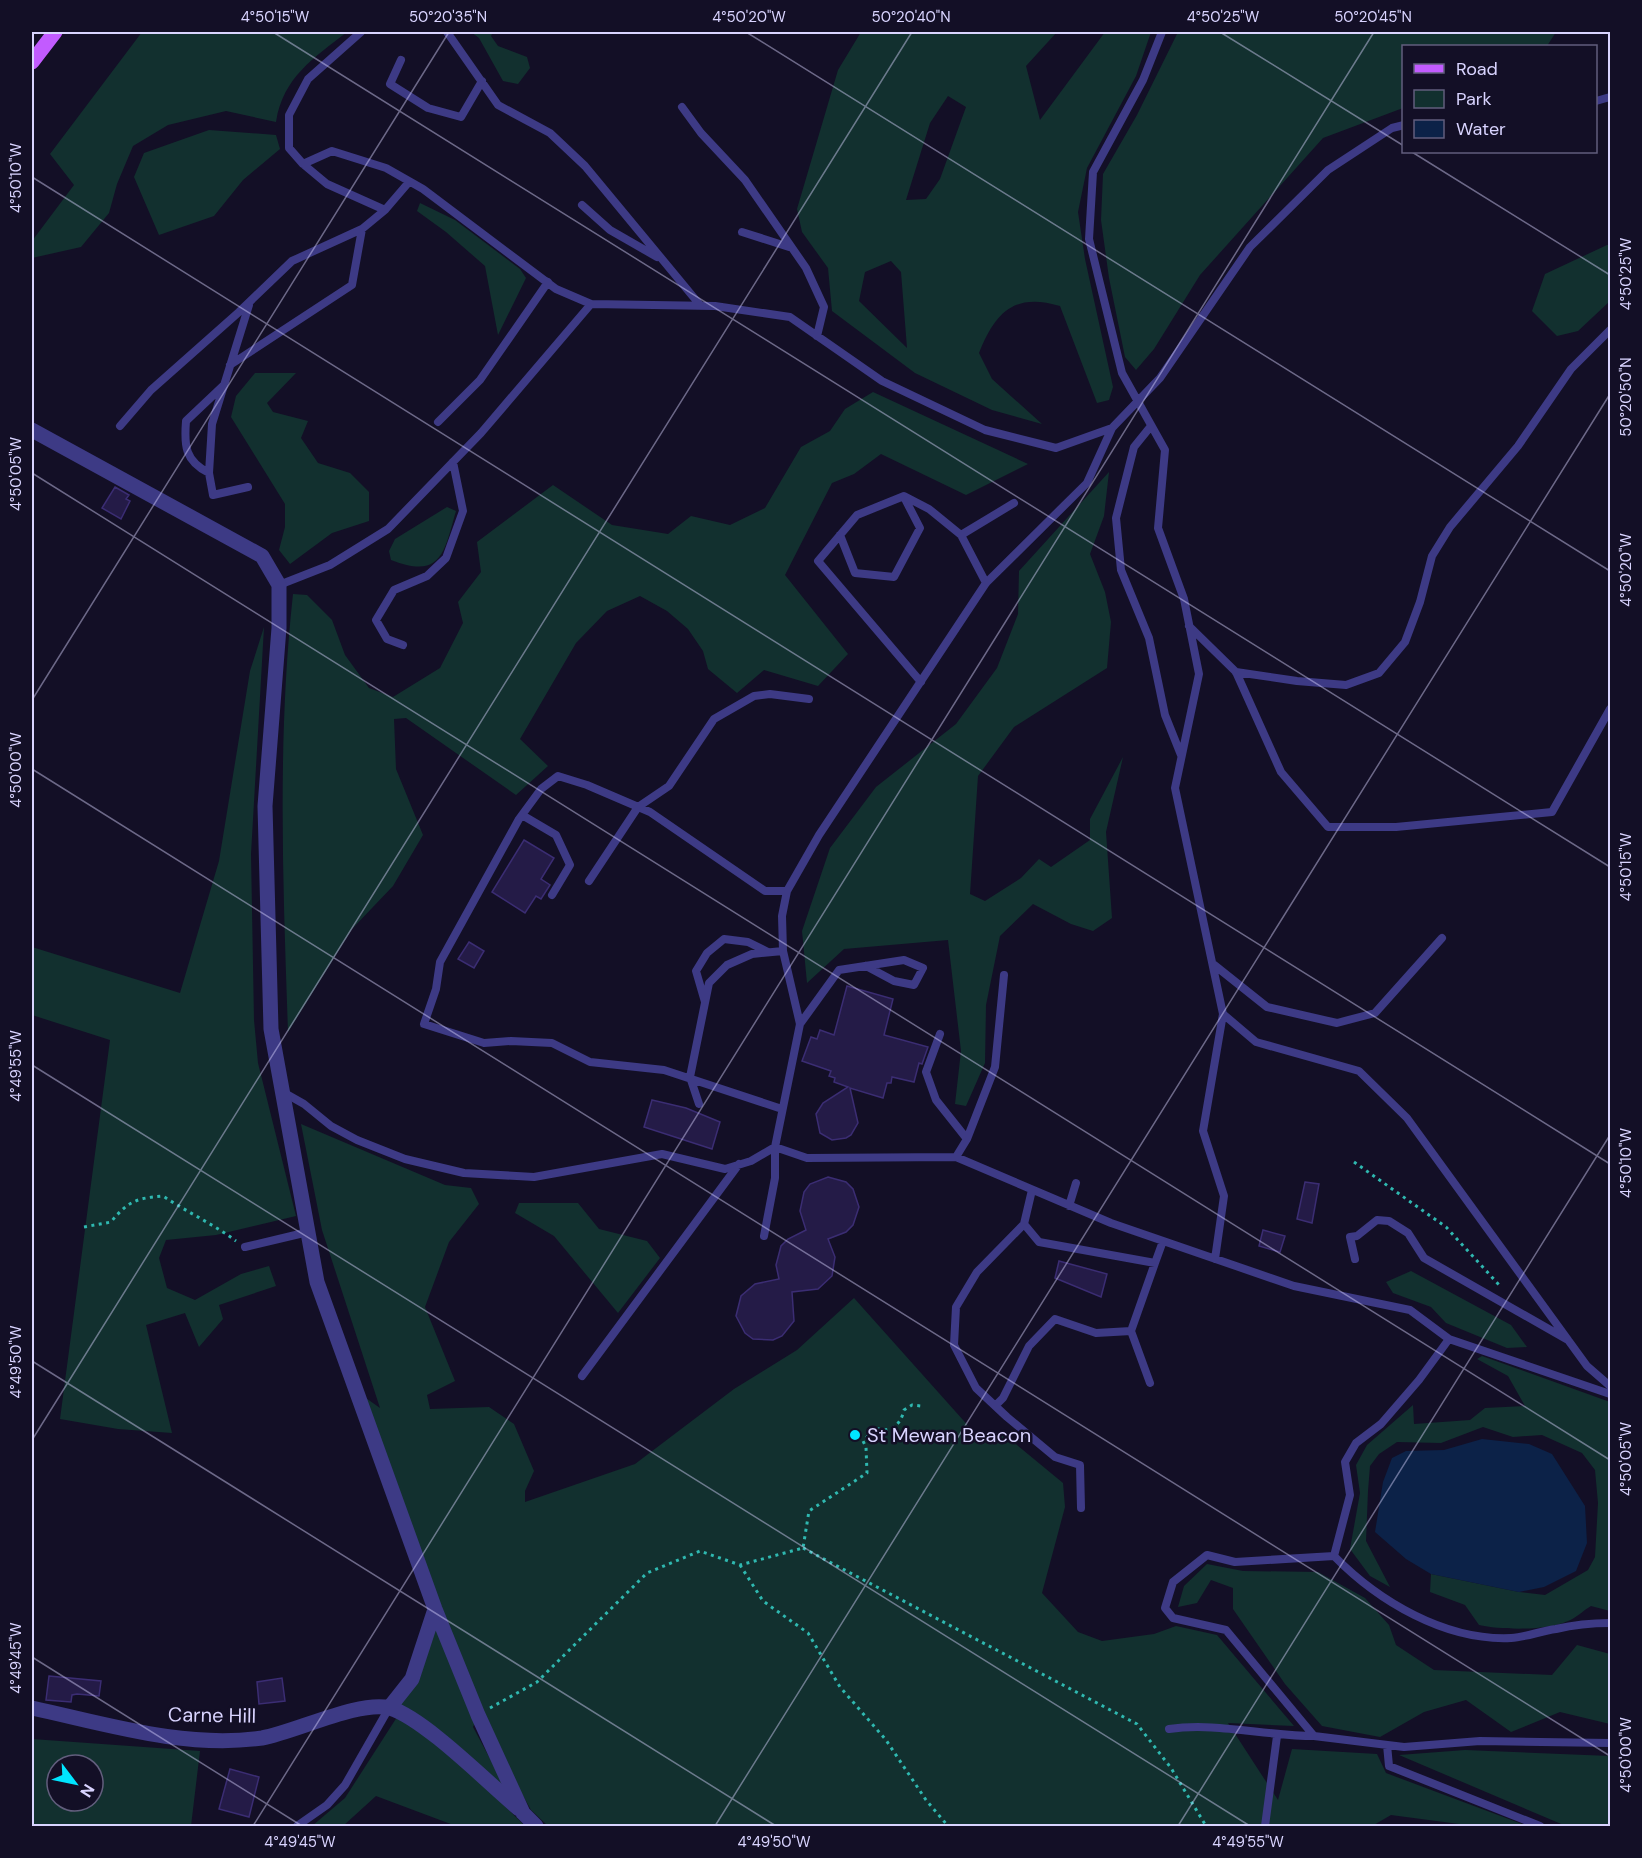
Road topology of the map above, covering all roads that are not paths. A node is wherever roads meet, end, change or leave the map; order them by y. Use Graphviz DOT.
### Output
graph roads {
  1 [pos="55,32"];
  2 [pos="361,32"];
  3 [pos="447,32"];
  4 [pos="1162,32"];
  5 [pos="401,60"];
  6 [pos="32,62"];
  7 [pos="482,81"];
  8 [pos="682,107"];
  9 [pos="1402,126"];
  10 [pos="303,164"];
  11 [pos="409,182"];
  12 [pos="582,205"];
  13 [pos="385,210"];
  14 [pos="362,229"];
  15 [pos="742,232"];
  16 [pos="789,247"];
  17 [pos="662,260"];
  18 [pos="548,282"];
  19 [pos="250,302"];
  20 [pos="591,304"];
  21 [pos="700,305"];
  22 [pos="1611,330"];
  23 [pos="817,336"];
  24 [pos="230,366"];
  25 [pos="224,386"];
  26 [pos="1137,402"];
  27 [pos="438,422"];
  28 [pos="120,426"];
  29 [pos="1151,426"];
  30 [pos="1112,428"];
  31 [pos="32,430"];
  32 [pos="453,462"];
  33 [pos="209,474"];
  34 [pos="248,487"];
  35 [pos="904,496"];
  36 [pos="1014,503"];
  37 [pos="840,535"];
  38 [pos="961,535"];
  39 [pos="987,583"];
  40 [pos="279,585"];
  41 [pos="1189,625"];
  42 [pos="403,645"];
  43 [pos="1236,672"];
  44 [pos="921,682"];
  45 [pos="809,699"];
  46 [pos="1611,709"];
  47 [pos="1182,755"];
  48 [pos="638,807"];
  49 [pos="522,815"];
  50 [pos="589,882"];
  51 [pos="787,891"];
  52 [pos="552,896"];
  53 [pos="1442,938"];
  54 [pos="783,951"];
  55 [pos="769,952"];
  56 [pos="1213,964"];
  57 [pos="866,966"];
  58 [pos="1004,975"];
  59 [pos="706,1007"];
  60 [pos="1223,1014"];
  61 [pos="800,1024"];
  62 [pos="940,1034"];
  63 [pos="690,1077"];
  64 [pos="281,1091"];
  65 [pos="699,1104"];
  66 [pos="782,1109"];
  67 [pos="967,1139"];
  68 [pos="775,1147"];
  69 [pos="956,1157"];
  70 [pos="740,1164"];
  71 [pos="1076,1183"];
  72 [pos="1032,1190"];
  73 [pos="1070,1206"];
  74 [pos="1024,1224"];
  75 [pos="308,1232"];
  76 [pos="764,1236"];
  77 [pos="1163,1241"];
  78 [pos="245,1247"];
  79 [pos="1355,1258"];
  80 [pos="1215,1259"];
  81 [pos="1155,1263"];
  82 [pos="1131,1331"];
  83 [pos="1449,1339"];
  84 [pos="1570,1342"];
  85 [pos="582,1376"];
  86 [pos="1150,1383"];
  87 [pos="1611,1386"];
  88 [pos="1611,1394"];
  89 [pos="995,1406"];
  90 [pos="1081,1509"];
  91 [pos="1334,1556"];
  92 [pos="435,1609"];
  93 [pos="1611,1623"];
  94 [pos="32,1708"];
  95 [pos="389,1708"];
  96 [pos="1169,1729"];
  97 [pos="1277,1736"];
  98 [pos="1314,1736"];
  99 [pos="1611,1743"];
  100 [pos="1387,1745"];
  101 [pos="523,1813"];
  102 [pos="297,1827"];
  103 [pos="536,1827"];
  104 [pos="1265,1827"];
  105 [pos="1540,1827"];
  1 -- 6 [label="main road"];
  2 -- 10 [label="lane"];
  3 -- 7 [label="lane"];
  4 -- 26 [label="lane"];
  5 -- 7 [label="lane"];
  7 -- 17 [label="lane"];
  8 -- 16 [label="lane"];
  9 -- 26 [label="lane"];
  10 -- 11 [label="lane"];
  10 -- 13 [label="lane"];
  11 -- 13 [label="lane"];
  11 -- 18 [label="lane"];
  12 -- 17 [label="lane"];
  13 -- 14 [label="lane"];
  14 -- 19 [label="lane"];
  14 -- 24 [label="lane"];
  15 -- 16 [label="lane"];
  16 -- 23 [label="lane"];
  17 -- 21 [label="lane"];
  18 -- 20 [label="lane"];
  18 -- 27 [label="lane"];
  19 -- 24 [label="lane"];
  19 -- 28 [label="lane"];
  20 -- 21 [label="lane"];
  20 -- 32 [label="lane"];
  21 -- 23 [label="lane"];
  22 -- 43 [label="lane"];
  23 -- 30 [label="lane"];
  24 -- 25 [label="lane"];
  25 -- 33 [label="lane"];
  25 -- 33 [label="lane"];
  26 -- 29 [label="lane"];
  26 -- 30 [label="lane"];
  29 -- 41 [label="lane"];
  29 -- 47 [label="lane"];
  30 -- 39 [label="lane"];
  31 -- 40 [label="street"];
  32 -- 40 [label="lane"];
  32 -- 42 [label="lane"];
  33 -- 34 [label="lane"];
  35 -- 37 [label="lane"];
  35 -- 37 [label="lane"];
  35 -- 38 [label="lane"];
  36 -- 38 [label="lane"];
  37 -- 44 [label="lane"];
  38 -- 39 [label="lane"];
  39 -- 44 [label="lane"];
  40 -- 64 [label="street"];
  41 -- 43 [label="lane"];
  41 -- 47 [label="lane"];
  43 -- 46 [label="lane"];
  44 -- 51 [label="lane"];
  45 -- 48 [label="lane"];
  47 -- 56 [label="lane"];
  48 -- 49 [label="lane"];
  48 -- 50 [label="lane"];
  48 -- 51 [label="lane"];
  49 -- 52 [label="lane"];
  49 -- 63 [label="lane"];
  51 -- 54 [label="lane"];
  53 -- 56 [label="lane"];
  54 -- 55 [label="lane"];
  54 -- 61 [label="lane"];
  55 -- 59 [label="lane"];
  55 -- 59 [label="lane"];
  56 -- 60 [label="lane"];
  57 -- 57 [label="lane"];
  57 -- 61 [label="lane"];
  58 -- 67 [label="lane"];
  59 -- 63 [label="lane"];
  60 -- 80 [label="lane"];
  60 -- 84 [label="lane"];
  61 -- 66 [label="lane"];
  62 -- 67 [label="lane"];
  63 -- 65 [label="lane"];
  63 -- 66 [label="lane"];
  64 -- 70 [label="lane"];
  64 -- 75 [label="street"];
  66 -- 68 [label="lane"];
  67 -- 69 [label="lane"];
  68 -- 69 [label="lane"];
  68 -- 70 [label="lane"];
  68 -- 76 [label="lane"];
  69 -- 72 [label="lane"];
  70 -- 85 [label="lane"];
  71 -- 73 [label="lane"];
  72 -- 73 [label="lane"];
  72 -- 74 [label="lane"];
  73 -- 77 [label="lane"];
  74 -- 81 [label="lane"];
  74 -- 89 [label="lane"];
  75 -- 78 [label="lane"];
  75 -- 92 [label="street"];
  77 -- 80 [label="lane"];
  77 -- 81 [label="lane"];
  79 -- 84 [label="lane"];
  80 -- 83 [label="lane"];
  81 -- 82 [label="lane"];
  82 -- 86 [label="lane"];
  82 -- 89 [label="lane"];
  83 -- 88 [label="lane"];
  83 -- 91 [label="lane"];
  84 -- 87 [label="lane"];
  89 -- 90 [label="lane"];
  91 -- 93 [label="lane"];
  91 -- 98 [label="lane"];
  92 -- 95 [label="street"];
  92 -- 101 [label="street"];
  94 -- 95 [label="street, Carne Hill"];
  95 -- 101 [label="street, Carne Hill"];
  95 -- 102 [label="lane"];
  96 -- 97 [label="lane"];
  97 -- 98 [label="lane"];
  97 -- 104 [label="lane"];
  98 -- 100 [label="lane"];
  99 -- 100 [label="lane"];
  100 -- 105 [label="lane"];
  101 -- 103 [label="street"];
}
